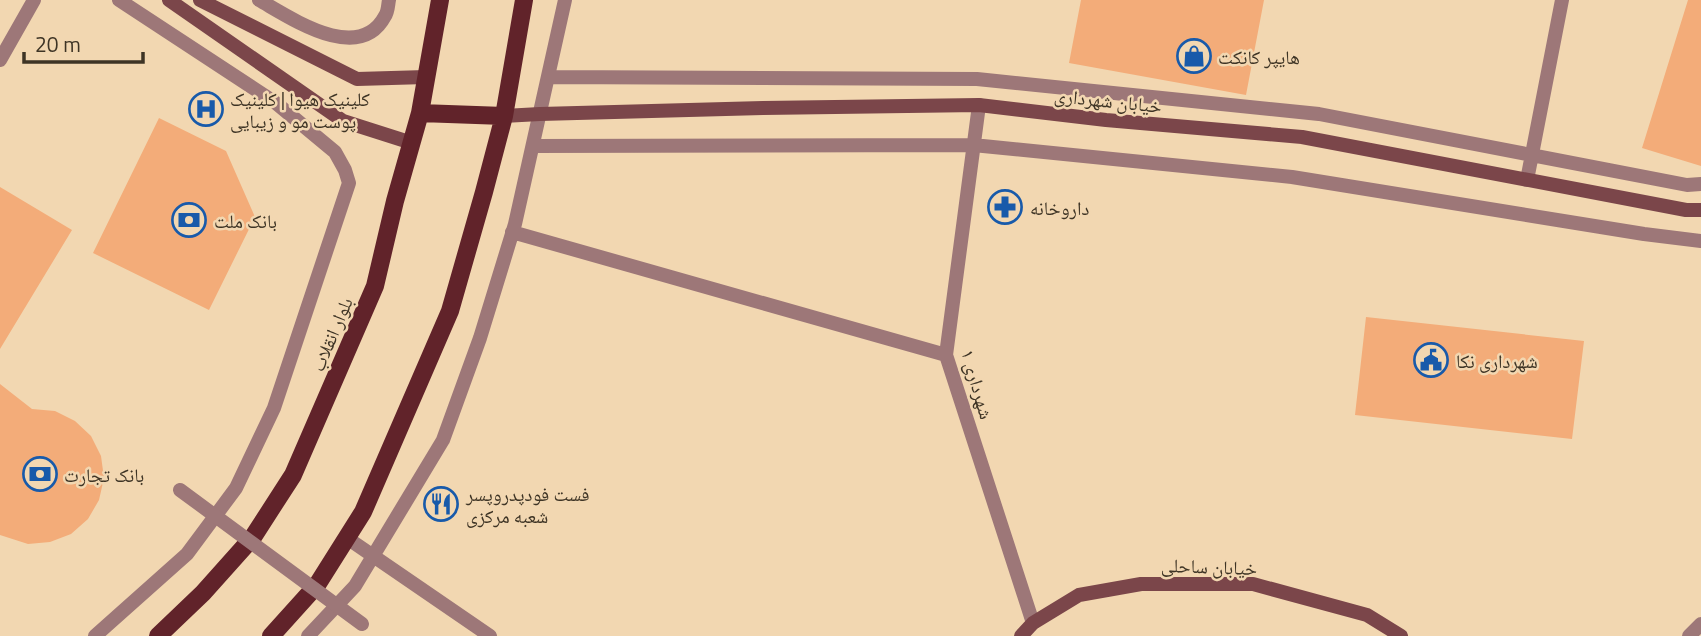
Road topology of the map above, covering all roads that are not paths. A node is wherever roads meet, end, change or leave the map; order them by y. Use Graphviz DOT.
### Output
graph roads {
  1 [pos="34,0"];
  2 [pos="119,0"];
  3 [pos="169,0"];
  4 [pos="200,0"];
  5 [pos="259,0"];
  6 [pos="389,0"];
  7 [pos="440,0"];
  8 [pos="524,0"];
  9 [pos="565,0"];
  10 [pos="1562,0"];
  11 [pos="0,60"];
  12 [pos="426,77"];
  13 [pos="548,77"];
  14 [pos="979,106"];
  15 [pos="420,113"];
  16 [pos="540,114"];
  17 [pos="504,116"];
  18 [pos="412,143"];
  19 [pos="974,145"];
  20 [pos="533,146"];
  21 [pos="1532,155"];
  22 [pos="1527,180"];
  23 [pos="1701,184"];
  24 [pos="1701,210"];
  25 [pos="512,232"];
  26 [pos="1701,241"];
  27 [pos="946,355"];
  28 [pos="180,490"];
  29 [pos="348,538"];
  30 [pos="373,556"];
  31 [pos="1033,623"];
  32 [pos="362,624"];
  33 [pos="1701,624"];
  34 [pos="95,636"];
  35 [pos="158,636"];
  36 [pos="271,636"];
  37 [pos="308,636"];
  38 [pos="490,636"];
  39 [pos="1021,636"];
  40 [pos="1401,636"];
  41 [pos="1689,636"];
  1 -- 11 [label="street"];
  2 -- 34 [label="street"];
  3 -- 18 [label="street"];
  4 -- 12 [label="street"];
  5 -- 6 [label="street"];
  7 -- 12 [label="main road, بلوار انقلاب"];
  8 -- 17 [label="main road"];
  9 -- 13 [label="street"];
  10 -- 21 [label="street"];
  12 -- 15 [label="main road, بلوار انقلاب"];
  13 -- 16 [label="street"];
  13 -- 21 [label="street"];
  14 -- 16 [label="street, خیابان شهرداری"];
  14 -- 19 [label="street, شهرداری ۱"];
  14 -- 22 [label="street, خیابان شهرداری"];
  15 -- 17 [label="main road"];
  15 -- 18 [label="main road, بلوار انقلاب"];
  16 -- 17 [label="street, خیابان شهرداری"];
  16 -- 20 [label="street"];
  17 -- 29 [label="main road"];
  18 -- 35 [label="main road, بلوار انقلاب"];
  19 -- 20 [label="street"];
  19 -- 26 [label="street"];
  19 -- 27 [label="street, شهرداری ۱"];
  20 -- 25 [label="street"];
  21 -- 22 [label="street"];
  21 -- 23 [label="street"];
  22 -- 24 [label="street, خیابان شهرداری"];
  25 -- 27 [label="street"];
  25 -- 30 [label="street"];
  27 -- 31 [label="street, شهرداری ۱"];
  28 -- 32 [label="street, bridge"];
  29 -- 30 [label="street"];
  29 -- 36 [label="main road"];
  30 -- 37 [label="street"];
  30 -- 38 [label="street"];
  31 -- 39 [label="street, خیابان ساحلی"];
  31 -- 40 [label="street, خیابان ساحلی"];
  33 -- 41 [label="street"];
}
